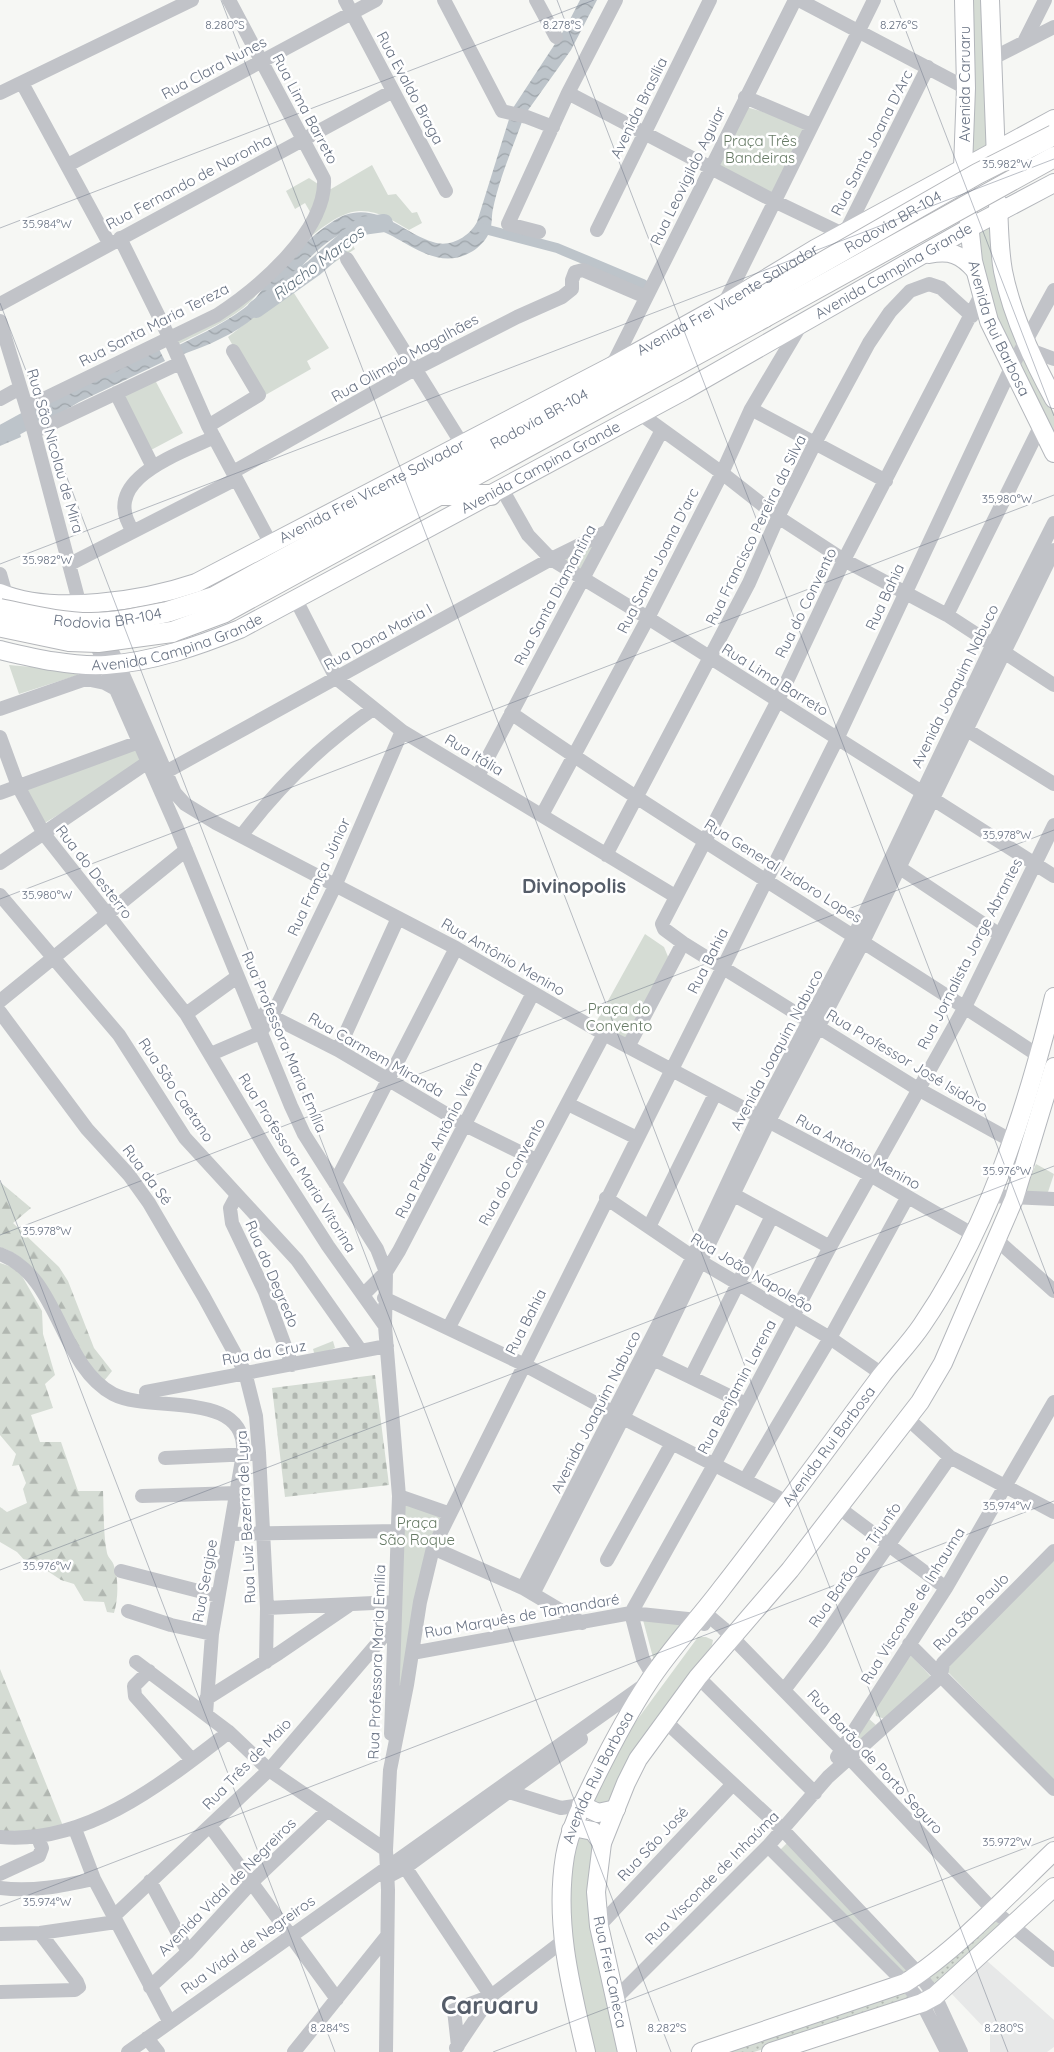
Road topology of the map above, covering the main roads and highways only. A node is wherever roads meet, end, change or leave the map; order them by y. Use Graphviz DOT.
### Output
graph roads {
  1 [pos="964,0"];
  2 [pos="990,0"];
  3 [pos="1054,119"];
  4 [pos="1054,135"];
  5 [pos="990,153"];
  6 [pos="1054,157"];
  7 [pos="964,167"];
  8 [pos="1054,183"];
  9 [pos="999,213"];
  10 [pos="969,228"];
  11 [pos="921,255"];
  12 [pos="975,270"];
  13 [pos="760,309"];
  14 [pos="1054,399"];
  15 [pos="1054,453"];
  16 [pos="496,492"];
  17 [pos="438,495"];
  18 [pos="76,601"];
  19 [pos="112,602"];
  20 [pos="2,610"];
  21 [pos="0,650"];
  22 [pos="74,662"];
  23 [pos="118,663"];
  24 [pos="1054,997"];
  25 [pos="1054,1067"];
  26 [pos="581,1805"];
  27 [pos="616,1809"];
  28 [pos="571,1830"];
  29 [pos="602,1843"];
  30 [pos="1054,1851"];
  31 [pos="1054,1887"];
  32 [pos="596,1892"];
  33 [pos="781,2050"];
  34 [pos="586,2052"];
  35 [pos="627,2052"];
  36 [pos="701,2052"];
  1 -- 7 [label="main road, Avenida Caruaru"];
  2 -- 5 [label="main road, Avenida Caruaru"];
  3 -- 5 [label="main road, Avenida Frei Vicente Salvador"];
  4 -- 13 [label="highway, Rodovia BR-104, bridge"];
  5 -- 7 [label="main road, Avenida Frei Vicente Salvador"];
  5 -- 9 [label="main road, Avenida Rui Barbosa"];
  6 -- 13 [label="highway, Rodovia BR-104, bridge"];
  7 -- 10 [label="main road, Avenida Rui Barbosa"];
  7 -- 19 [label="main road, Avenida Frei Vicente Salvador"];
  8 -- 9 [label="main road, Avenida Campina Grande"];
  9 -- 10 [label="main road, Avenida Campina Grande"];
  9 -- 14 [label="main road, Avenida Rui Barbosa"];
  10 -- 11 [label="main road, Avenida Campina Grande"];
  10 -- 12 [label="main road, Avenida Rui Barbosa"];
  11 -- 12 [label="main road"];
  11 -- 16 [label="main road, Avenida Campina Grande"];
  12 -- 15 [label="main road, Avenida Rui Barbosa"];
  13 -- 17 [label="highway, Rodovia BR-104"];
  13 -- 20 [label="highway, Rodovia BR-104, bridge"];
  16 -- 17 [label="highway"];
  16 -- 23 [label="main road, Avenida Campina Grande"];
  17 -- 20 [label="highway, Rodovia BR-104, bridge"];
  18 -- 19 [label="main road, Avenida Frei Vicente Salvador"];
  18 -- 20 [label="main road, Avenida Frei Vicente Salvador"];
  18 -- 22 [label="main road"];
  19 -- 23 [label="main road"];
  21 -- 22 [label="main road, Avenida Campina Grande"];
  22 -- 23 [label="main road, Avenida Campina Grande"];
  24 -- 26 [label="main road, Avenida Rui Barbosa"];
  25 -- 27 [label="main road, Avenida Rui Barbosa"];
  26 -- 27 [label="main road"];
  26 -- 28 [label="main road, Avenida Rui Barbosa"];
  27 -- 29 [label="main road, Avenida Rui Barbosa"];
  28 -- 29 [label="main road"];
  28 -- 34 [label="main road, Avenida Rui Barbosa"];
  29 -- 32 [label="main road, Avenida Rui Barbosa"];
  30 -- 36 [label="main road"];
  31 -- 33 [label="main road"];
  32 -- 35 [label="main road, Rua Frei Caneca"];
}
